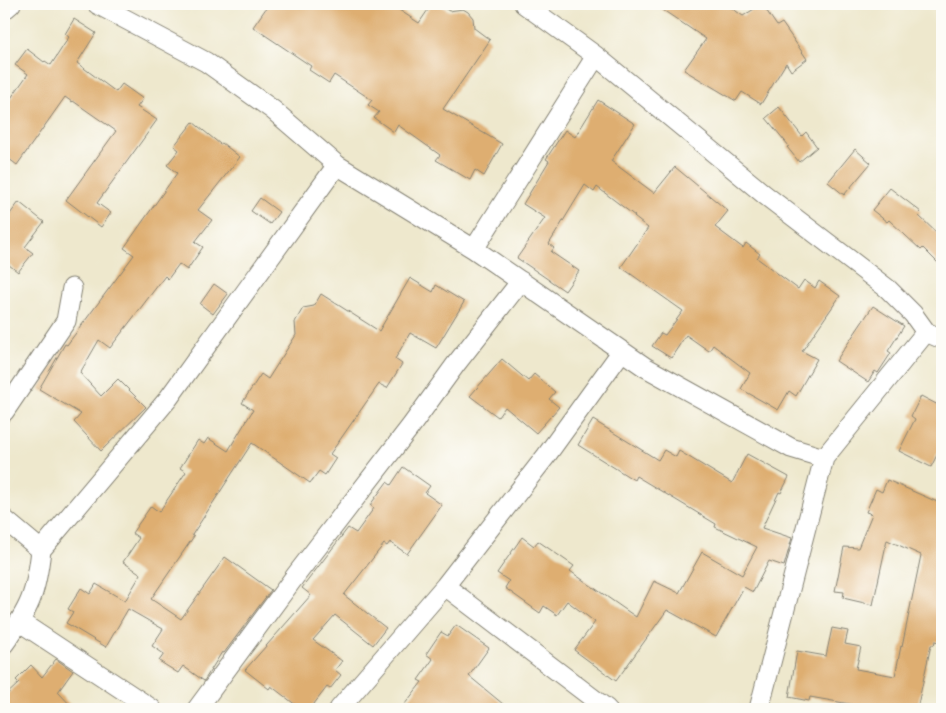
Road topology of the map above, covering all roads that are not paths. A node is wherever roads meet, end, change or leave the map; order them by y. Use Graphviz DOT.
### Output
graph roads {
  1 [pos="10,4"];
  2 [pos="97,4"];
  3 [pos="524,4"];
  4 [pos="4,10"];
  5 [pos="596,56"];
  6 [pos="337,165"];
  7 [pos="474,249"];
  8 [pos="522,281"];
  9 [pos="72,288"];
  10 [pos="934,335"];
  11 [pos="622,351"];
  12 [pos="4,412"];
  13 [pos="824,458"];
  14 [pos="4,519"];
  15 [pos="40,550"];
  16 [pos="446,586"];
  17 [pos="20,622"];
  18 [pos="4,644"];
  19 [pos="152,709"];
  20 [pos="197,709"];
  21 [pos="339,709"];
  22 [pos="607,709"];
  23 [pos="759,709"];
  1 -- 4 [label="street"];
  2 -- 6 [label="street"];
  3 -- 5 [label="street"];
  5 -- 7 [label="street"];
  5 -- 10 [label="street"];
  6 -- 7 [label="street"];
  6 -- 15 [label="street"];
  7 -- 8 [label="street"];
  8 -- 11 [label="street"];
  8 -- 20 [label="street"];
  9 -- 12 [label="street"];
  10 -- 13 [label="street"];
  11 -- 13 [label="street"];
  11 -- 16 [label="street"];
  13 -- 23 [label="street"];
  14 -- 15 [label="street"];
  15 -- 17 [label="street"];
  16 -- 21 [label="street"];
  16 -- 22 [label="street"];
  17 -- 18 [label="street"];
  17 -- 19 [label="street"];
}
